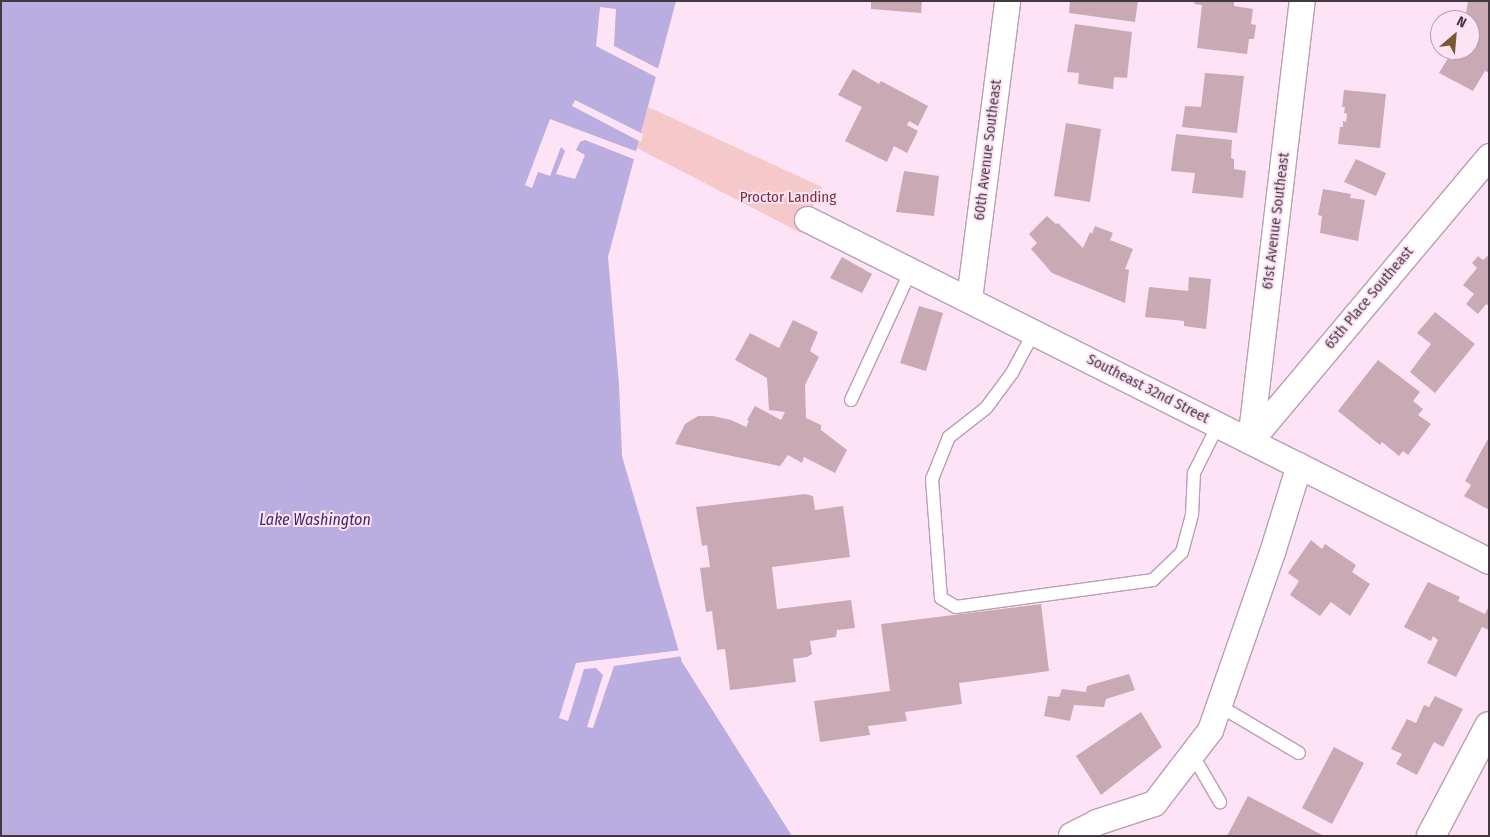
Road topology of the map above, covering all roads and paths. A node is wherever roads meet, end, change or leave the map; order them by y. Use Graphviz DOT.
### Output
graph roads {
  1 [pos="1007,1"];
  2 [pos="1302,1"];
  3 [pos="1489,156"];
  4 [pos="807,219"];
  5 [pos="911,270"];
  6 [pos="968,299"];
  7 [pos="1034,332"];
  8 [pos="851,400"];
  9 [pos="1218,424"];
  10 [pos="1250,440"];
  11 [pos="1299,465"];
  12 [pos="1489,561"];
  13 [pos="1218,706"];
  14 [pos="1489,726"];
  15 [pos="1299,753"];
  16 [pos="1192,754"];
  17 [pos="1220,802"];
  18 [pos="1071,835"];
  19 [pos="1430,836"];
  1 -- 6 [label="street, 60th Avenue Southeast"];
  2 -- 10 [label="street, 61st Avenue Southeast"];
  3 -- 10 [label="street, 65th Place Southeast"];
  4 -- 5 [label="street, Southeast 32nd Street"];
  5 -- 6 [label="street, Southeast 32nd Street"];
  5 -- 8 [label="lane"];
  6 -- 7 [label="street, Southeast 32nd Street"];
  7 -- 9 [label="street, Southeast 32nd Street"];
  7 -- 9 [label="lane"];
  9 -- 10 [label="street, Southeast 32nd Street"];
  10 -- 11 [label="street, Southeast 32nd Street"];
  11 -- 12 [label="street, Southeast 32nd Street"];
  11 -- 13 [label="street"];
  13 -- 15 [label="lane"];
  13 -- 16 [label="street"];
  14 -- 19 [label="street"];
  16 -- 17 [label="lane"];
  16 -- 18 [label="street"];
}
